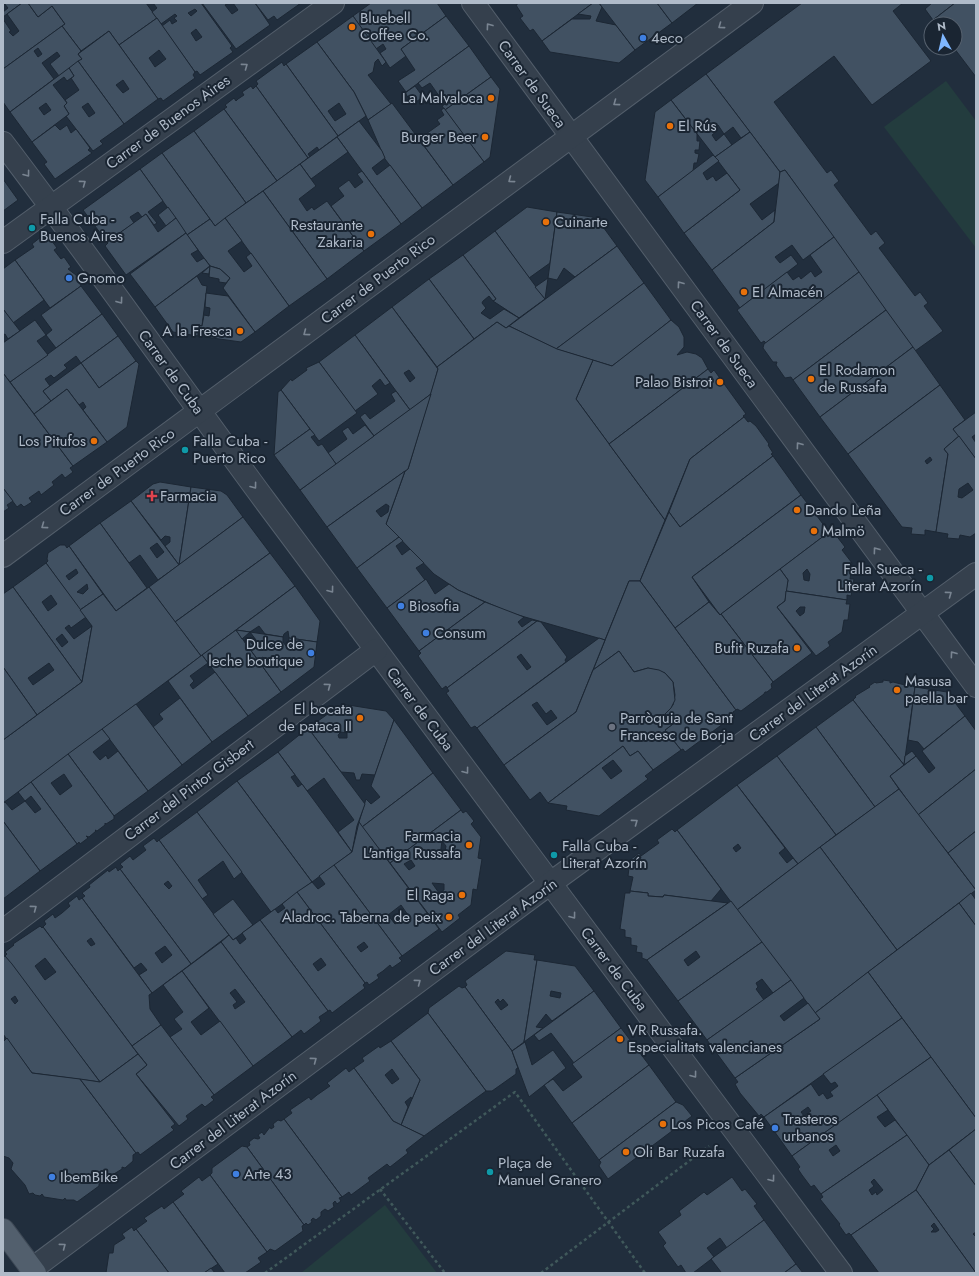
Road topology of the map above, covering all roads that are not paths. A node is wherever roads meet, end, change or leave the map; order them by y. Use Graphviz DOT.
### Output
graph roads {
  1 [pos="333,3"];
  2 [pos="472,3"];
  3 [pos="752,3"];
  4 [pos="571,136"];
  5 [pos="3,143"];
  6 [pos="51,206"];
  7 [pos="3,242"];
  8 [pos="199,412"];
  9 [pos="3,556"];
  10 [pos="976,574"];
  11 [pos="922,613"];
  12 [pos="376,650"];
  13 [pos="976,686"];
  14 [pos="550,884"];
  15 [pos="3,931"];
  16 [pos="3,1230"];
  17 [pos="32,1272"];
  18 [pos="841,1273"];
  6 -- 1 [label="street, Carrer de Buenos Aires, one-way"];
  4 -- 2 [label="street, Carrer de Sueca, one-way"];
  3 -- 4 [label="street, Carrer de Puerto Rico, one-way"];
  4 -- 8 [label="street, Carrer de Puerto Rico, one-way"];
  11 -- 4 [label="street, Carrer de Sueca, one-way"];
  5 -- 6 [label="street, Carrer de Cuba, one-way"];
  6 -- 7 [label="street, Carrer de Buenos Aires"];
  6 -- 8 [label="street, Carrer de Cuba, one-way"];
  8 -- 9 [label="street, Carrer de Puerto Rico, one-way"];
  8 -- 12 [label="street, Carrer de Cuba, one-way"];
  11 -- 10 [label="street, Carrer del Literat Azorín, one-way"];
  13 -- 11 [label="street, Carrer de Sueca, one-way"];
  14 -- 11 [label="street, Carrer del Literat Azorín, one-way"];
  12 -- 14 [label="street, Carrer de Cuba, one-way"];
  15 -- 12 [label="street, Carrer del Pintor Gisbert, one-way"];
  17 -- 14 [label="street, Carrer del Literat Azorín, one-way"];
  14 -- 18 [label="street, Carrer de Cuba, one-way"];
  16 -- 17 [label="main road"];
}
